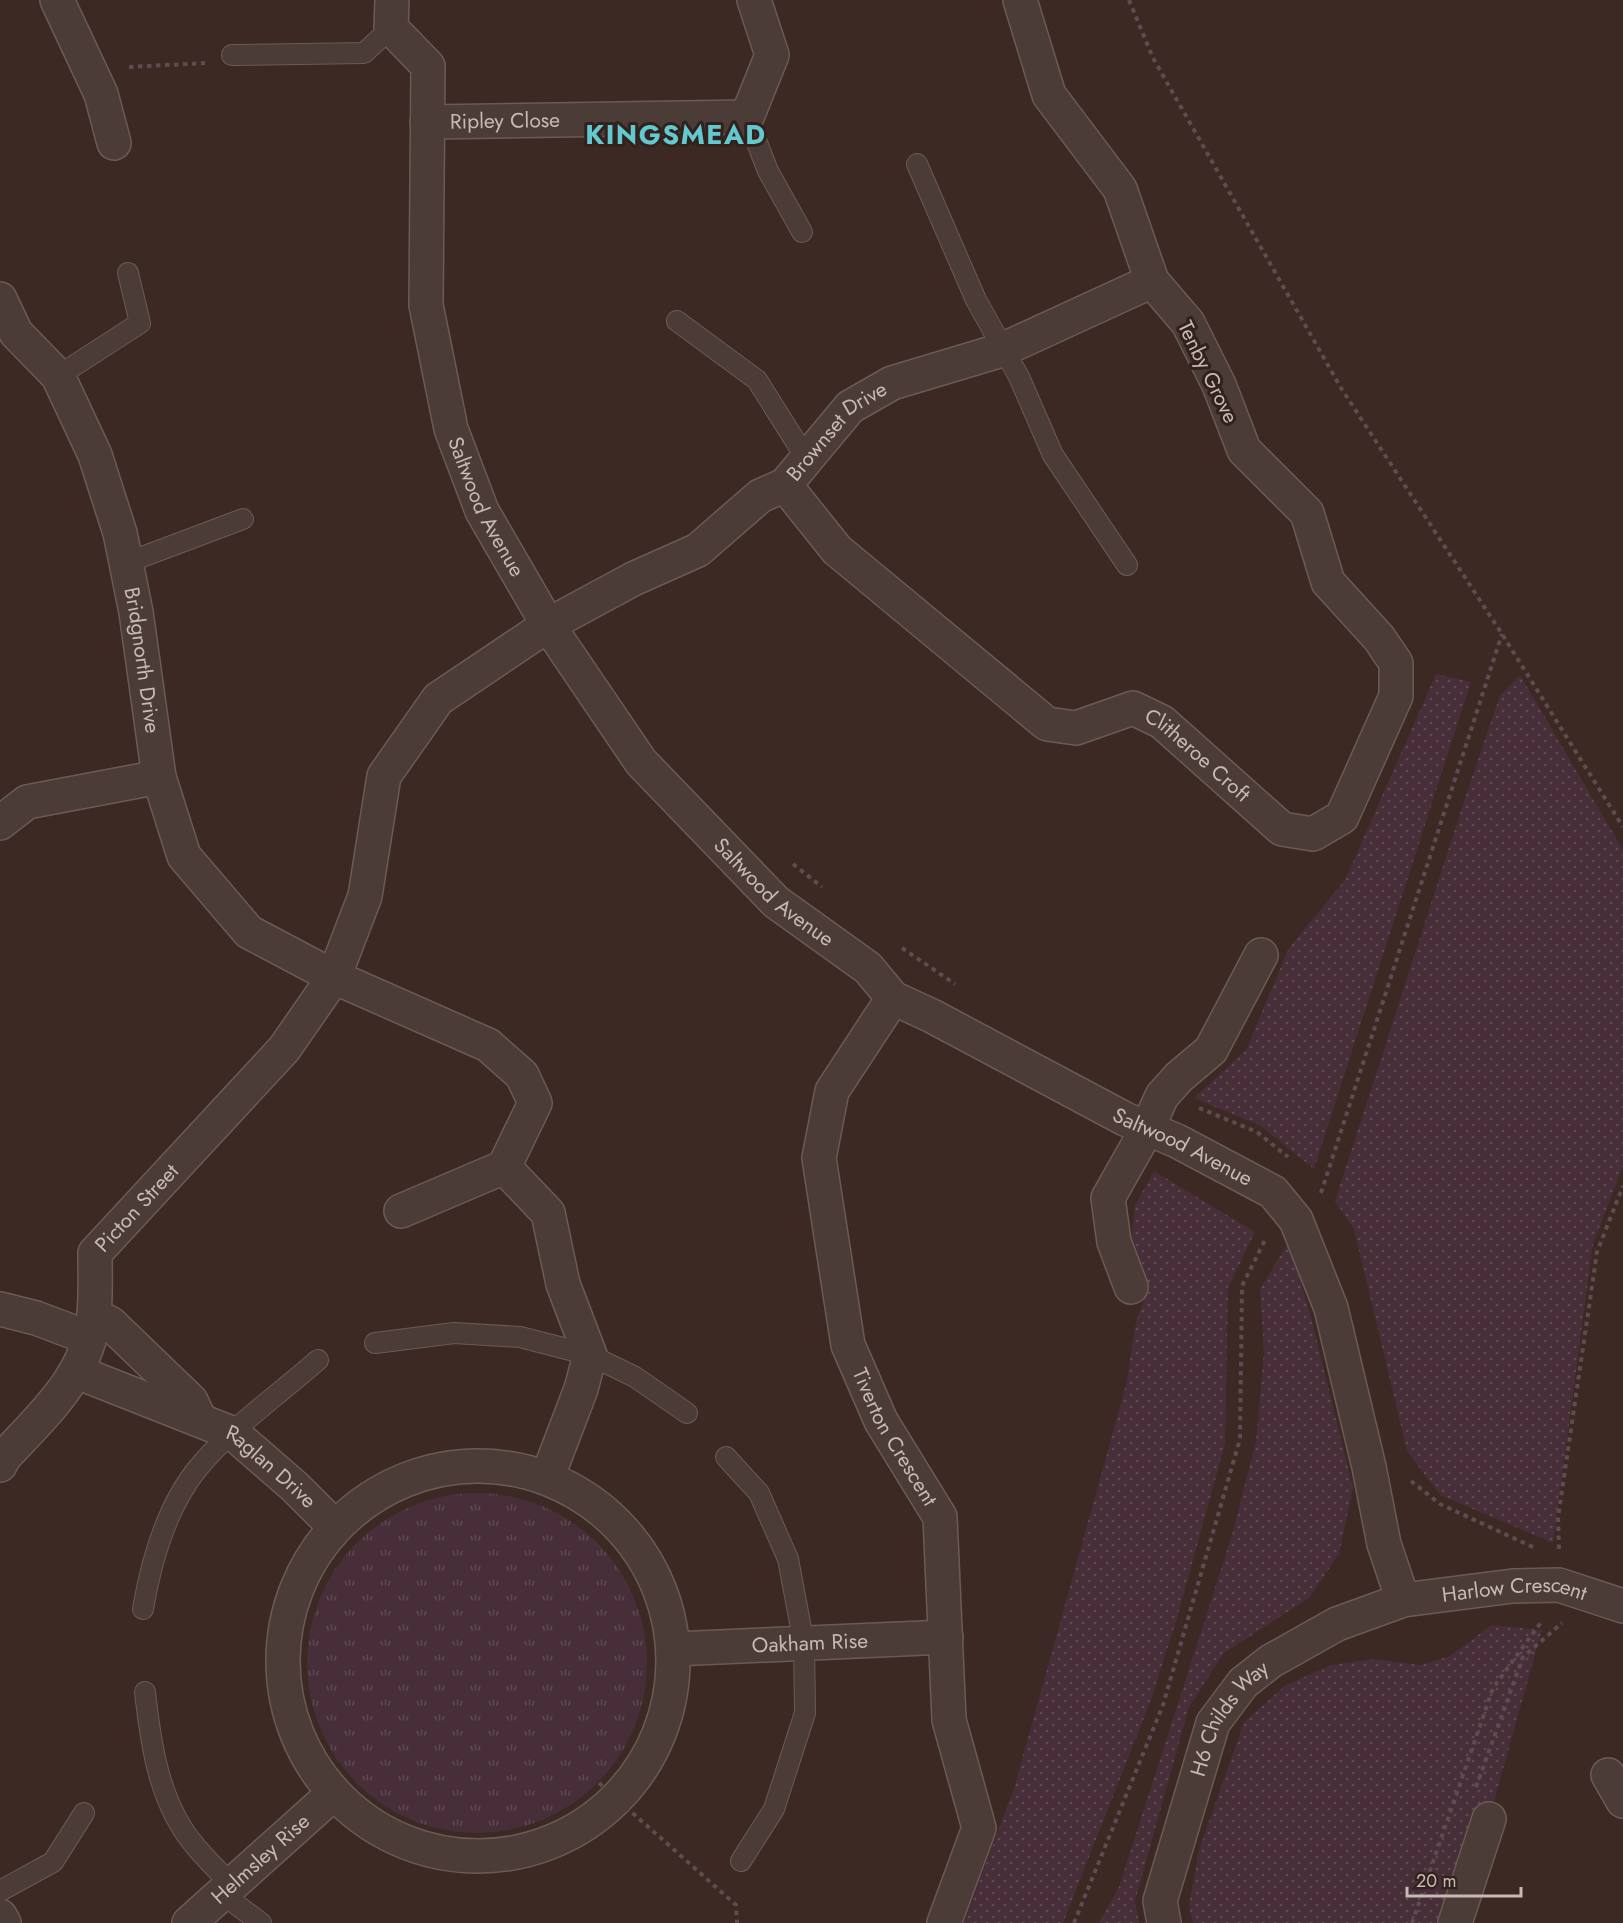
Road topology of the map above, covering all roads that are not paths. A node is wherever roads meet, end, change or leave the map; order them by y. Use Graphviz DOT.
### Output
graph roads {
  1 [pos="57,0"];
  2 [pos="754,0"];
  3 [pos="1020,0"];
  4 [pos="392,14"];
  5 [pos="232,55"];
  6 [pos="747,117"];
  7 [pos="427,122"];
  8 [pos="114,143"];
  9 [pos="917,164"];
  10 [pos="802,232"];
  11 [pos="128,273"];
  12 [pos="1152,281"];
  13 [pos="0,299"];
  14 [pos="677,321"];
  15 [pos="8,339"];
  16 [pos="1002,350"];
  17 [pos="58,376"];
  18 [pos="806,458"];
  19 [pos="785,486"];
  20 [pos="243,519"];
  21 [pos="126,563"];
  22 [pos="1127,565"];
  23 [pos="548,625"];
  24 [pos="1396,696"];
  25 [pos="159,777"];
  26 [pos="0,823"];
  27 [pos="1261,955"];
  28 [pos="334,977"];
  29 [pos="894,998"];
  30 [pos="1147,1129"];
  31 [pos="504,1167"];
  32 [pos="401,1211"];
  33 [pos="1131,1287"];
  34 [pos="0,1309"];
  35 [pos="92,1327"];
  36 [pos="375,1343"];
  37 [pos="590,1355"];
  38 [pos="318,1360"];
  39 [pos="77,1372"];
  40 [pos="687,1413"];
  41 [pos="199,1418"];
  42 [pos="234,1434"];
  43 [pos="726,1457"];
  44 [pos="0,1465"];
  45 [pos="547,1478"];
  46 [pos="335,1527"];
  47 [pos="1403,1600"];
  48 [pos="1623,1606"];
  49 [pos="143,1609"];
  50 [pos="946,1637"];
  51 [pos="804,1644"];
  52 [pos="674,1649"];
  53 [pos="145,1692"];
  54 [pos="333,1794"];
  55 [pos="1481,1807"];
  56 [pos="84,1813"];
  57 [pos="741,1861"];
  58 [pos="226,1888"];
  59 [pos="0,1891"];
  60 [pos="0,1916"];
  61 [pos="4,1923"];
  62 [pos="189,1923"];
  63 [pos="261,1923"];
  64 [pos="944,1923"];
  65 [pos="1164,1923"];
  66 [pos="1455,1923"];
  1 -- 8 [label="street"];
  2 -- 6 [label="street"];
  3 -- 12 [label="street, Tenby Grove"];
  4 -- 5 [label="lane"];
  4 -- 7 [label="street, Saltwood Avenue"];
  6 -- 7 [label="street, Ripley Close"];
  6 -- 10 [label="lane"];
  7 -- 23 [label="street, Saltwood Avenue"];
  9 -- 16 [label="lane"];
  11 -- 17 [label="lane"];
  12 -- 16 [label="street, Brownset Drive"];
  12 -- 24 [label="street, Tenby Grove"];
  13 -- 15 [label="street, Bridgnorth Drive"];
  14 -- 18 [label="lane"];
  15 -- 17 [label="street, Bridgnorth Drive"];
  16 -- 18 [label="street, Brownset Drive"];
  16 -- 22 [label="lane"];
  17 -- 21 [label="street, Bridgnorth Drive"];
  18 -- 19 [label="street, Brownset Drive"];
  19 -- 23 [label="street, Brownset Drive"];
  19 -- 24 [label="street, Clitheroe Croft"];
  20 -- 21 [label="lane"];
  21 -- 25 [label="street, Bridgnorth Drive"];
  23 -- 28 [label="street, Brownset Drive"];
  23 -- 29 [label="street, Saltwood Avenue"];
  25 -- 26 [label="street"];
  25 -- 28 [label="street, Bridgnorth Drive"];
  27 -- 30 [label="street"];
  28 -- 31 [label="street, Bridgnorth Drive"];
  28 -- 35 [label="street, Picton Street"];
  29 -- 30 [label="street, Saltwood Avenue"];
  29 -- 50 [label="street, Tiverton Crescent"];
  30 -- 33 [label="street"];
  30 -- 47 [label="street, Saltwood Avenue"];
  31 -- 32 [label="street"];
  31 -- 37 [label="street"];
  34 -- 35 [label="street, Raglan Drive"];
  35 -- 39 [label="street, Picton Street"];
  35 -- 41 [label="street, Raglan Drive"];
  36 -- 37 [label="lane"];
  37 -- 40 [label="lane"];
  37 -- 45 [label="street"];
  38 -- 42 [label="lane"];
  39 -- 41 [label="street, Raglan Drive"];
  39 -- 44 [label="street, Picton Street"];
  41 -- 42 [label="street, Raglan Drive"];
  42 -- 46 [label="street, Raglan Drive"];
  42 -- 49 [label="lane"];
  43 -- 51 [label="lane"];
  45 -- 46 [label="street"];
  45 -- 52 [label="street"];
  46 -- 54 [label="street"];
  47 -- 48 [label="street, Harlow Crescent"];
  47 -- 65 [label="street, H6 Childs Way"];
  50 -- 51 [label="street, Oakham Rise"];
  50 -- 64 [label="street, Tiverton Crescent"];
  51 -- 52 [label="street, Oakham Rise"];
  51 -- 57 [label="lane"];
  52 -- 54 [label="street"];
  53 -- 58 [label="lane"];
  54 -- 58 [label="street, Helmsley Rise"];
  55 -- 66 [label="street"];
  56 -- 59 [label="lane"];
  58 -- 62 [label="street, Helmsley Rise"];
  58 -- 63 [label="lane"];
  60 -- 61 [label="street"];
}
